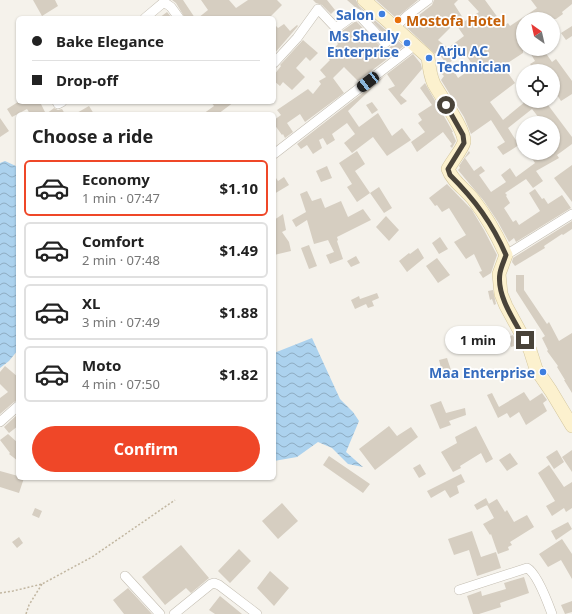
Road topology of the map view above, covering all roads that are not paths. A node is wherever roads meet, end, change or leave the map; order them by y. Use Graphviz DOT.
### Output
graph roads {
  1 [pos="364,0"];
  2 [pos="428,0"];
  3 [pos="147,16"];
  4 [pos="178,16"];
  5 [pos="397,29"];
  6 [pos="415,45"];
  7 [pos="276,61"];
  8 [pos="276,152"];
  9 [pos="572,214"];
  10 [pos="506,255"];
  11 [pos="16,408"];
  12 [pos="0,422"];
  13 [pos="572,426"];
  14 [pos="125,576"];
  15 [pos="460,590"];
  16 [pos="160,614"];
  17 [pos="174,614"];
  18 [pos="257,614"];
  19 [pos="552,614"];
  1 -- 5 [label="street"];
  2 -- 5 [label="street"];
  3 -- 4 [label="street"];
  5 -- 6 [label="street"];
  5 -- 7 [label="street"];
  6 -- 8 [label="street"];
  6 -- 10 [label="street"];
  9 -- 10 [label="street"];
  10 -- 13 [label="street"];
  11 -- 12 [label="street"];
  14 -- 16 [label="street"];
  15 -- 19 [label="street"];
  17 -- 18 [label="street"];
}
